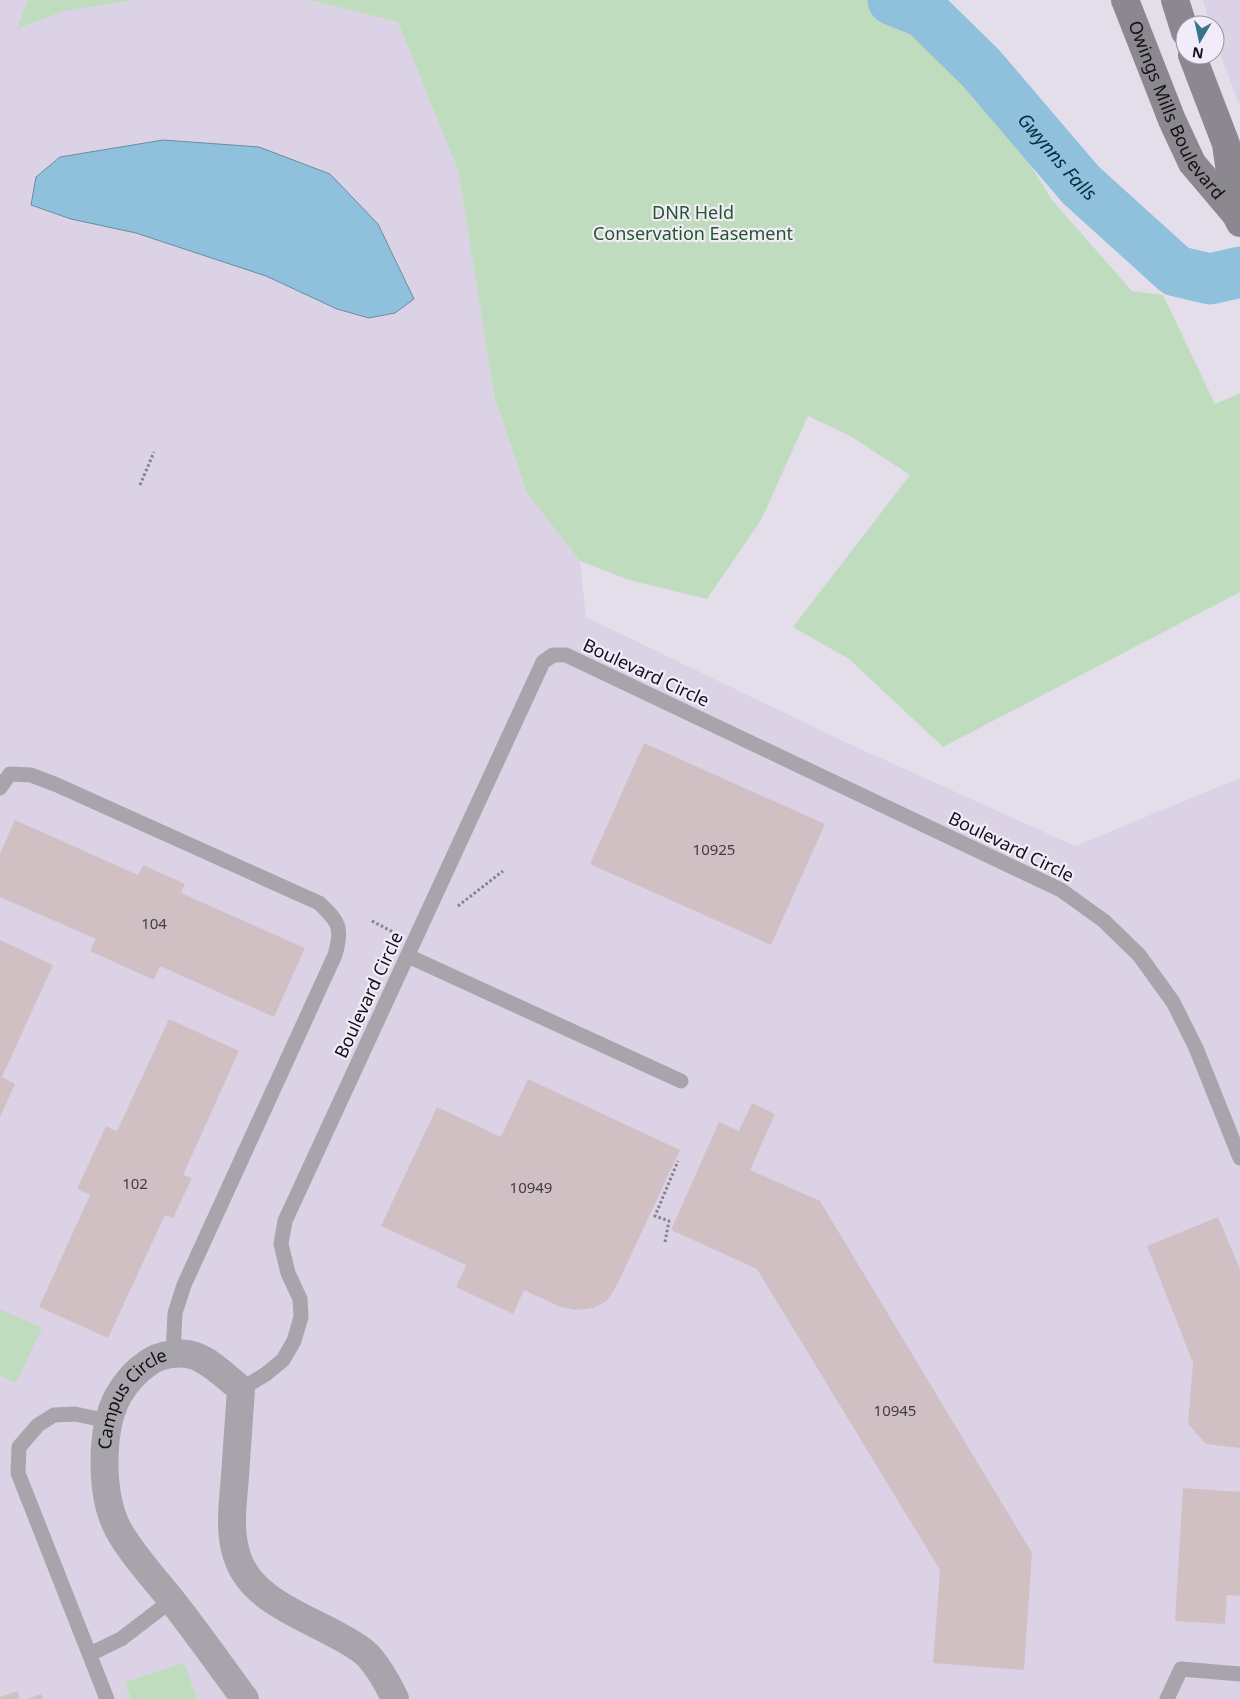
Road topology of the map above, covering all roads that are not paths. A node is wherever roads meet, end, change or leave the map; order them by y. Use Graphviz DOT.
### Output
graph roads {
  1 [pos="1125,0"];
  2 [pos="1175,0"];
  3 [pos="1180,15"];
  4 [pos="1196,65"];
  5 [pos="1238,219"];
  6 [pos="0,788"];
  7 [pos="408,956"];
  8 [pos="680,1081"];
  9 [pos="1240,1158"];
  10 [pos="173,1354"];
  11 [pos="241,1389"];
  12 [pos="108,1421"];
  13 [pos="172,1600"];
  14 [pos="90,1654"];
  15 [pos="1240,1674"];
  16 [pos="107,1699"];
  17 [pos="245,1699"];
  18 [pos="395,1699"];
  19 [pos="1167,1699"];
  1 -- 5 [label="main road, Owings Mills Boulevard"];
  2 -- 3 [label="main road"];
  4 -- 5 [label="main road, Owings Mills Boulevard"];
  6 -- 10 [label="lane"];
  7 -- 8 [label="lane"];
  7 -- 9 [label="lane, Boulevard Circle"];
  7 -- 11 [label="lane, Boulevard Circle"];
  10 -- 11 [label="street, Campus Circle"];
  10 -- 12 [label="street, Campus Circle"];
  11 -- 18 [label="street"];
  12 -- 13 [label="street, Campus Circle"];
  12 -- 14 [label="lane"];
  13 -- 14 [label="lane"];
  13 -- 17 [label="street, Campus Circle"];
  14 -- 16 [label="lane"];
  15 -- 19 [label="lane"];
}
